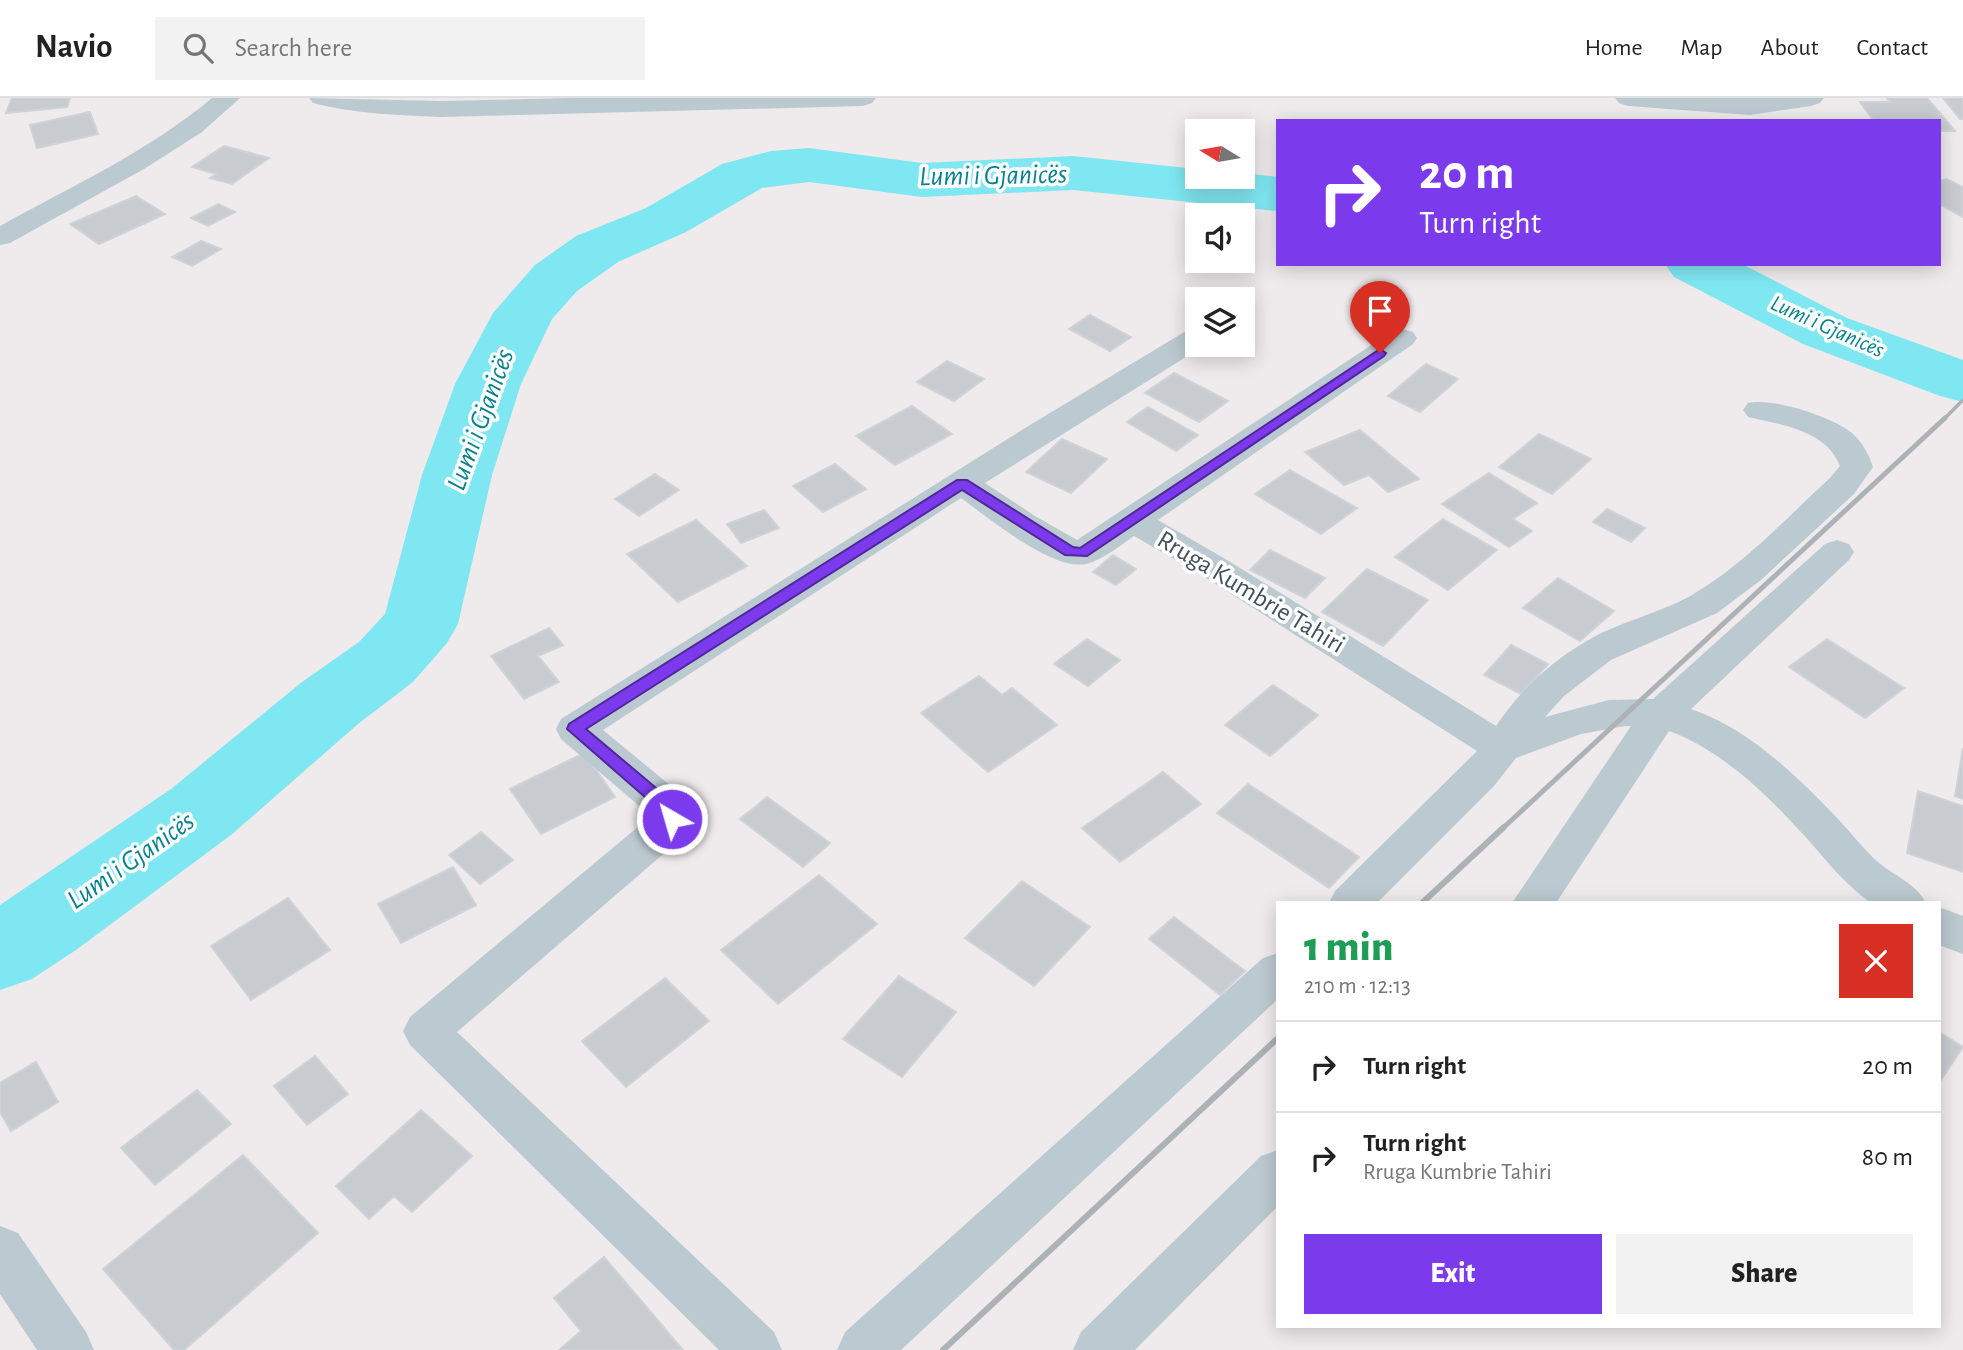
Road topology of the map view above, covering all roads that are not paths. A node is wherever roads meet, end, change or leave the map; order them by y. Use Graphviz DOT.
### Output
graph roads {
  1 [pos="227,98"];
  2 [pos="322,98"];
  3 [pos="863,98"];
  4 [pos="1628,98"];
  5 [pos="1811,98"];
  6 [pos="0,237"];
  7 [pos="1402,338"];
  8 [pos="1185,344"];
  9 [pos="1759,410"];
  10 [pos="962,483"];
  11 [pos="1133,521"];
  12 [pos="1837,552"];
  13 [pos="1659,716"];
  14 [pos="1502,748"];
  15 [pos="1352,901"];
  16 [pos="1534,901"];
  17 [pos="1902,901"];
  18 [pos="1941,926"];
  19 [pos="1963,936"];
  20 [pos="1276,973"];
  21 [pos="1276,1174"];
  22 [pos="0,1250"];
  23 [pos="68,1350"];
  24 [pos="756,1350"];
  25 [pos="863,1350"];
  26 [pos="1099,1350"];
  1 -- 6 [label="street"];
  2 -- 3 [label="street"];
  4 -- 5 [label="street"];
  7 -- 11 [label="street"];
  8 -- 10 [label="street"];
  9 -- 14 [label="street"];
  10 -- 11 [label="street, Rruga Kumbrie Tahiri"];
  10 -- 24 [label="street"];
  11 -- 14 [label="street, Rruga Kumbrie Tahiri"];
  12 -- 13 [label="street"];
  13 -- 14 [label="street"];
  13 -- 16 [label="street"];
  13 -- 17 [label="street"];
  14 -- 15 [label="street"];
  18 -- 19 [label="street"];
  20 -- 25 [label="street"];
  21 -- 26 [label="street"];
  22 -- 23 [label="street"];
}
